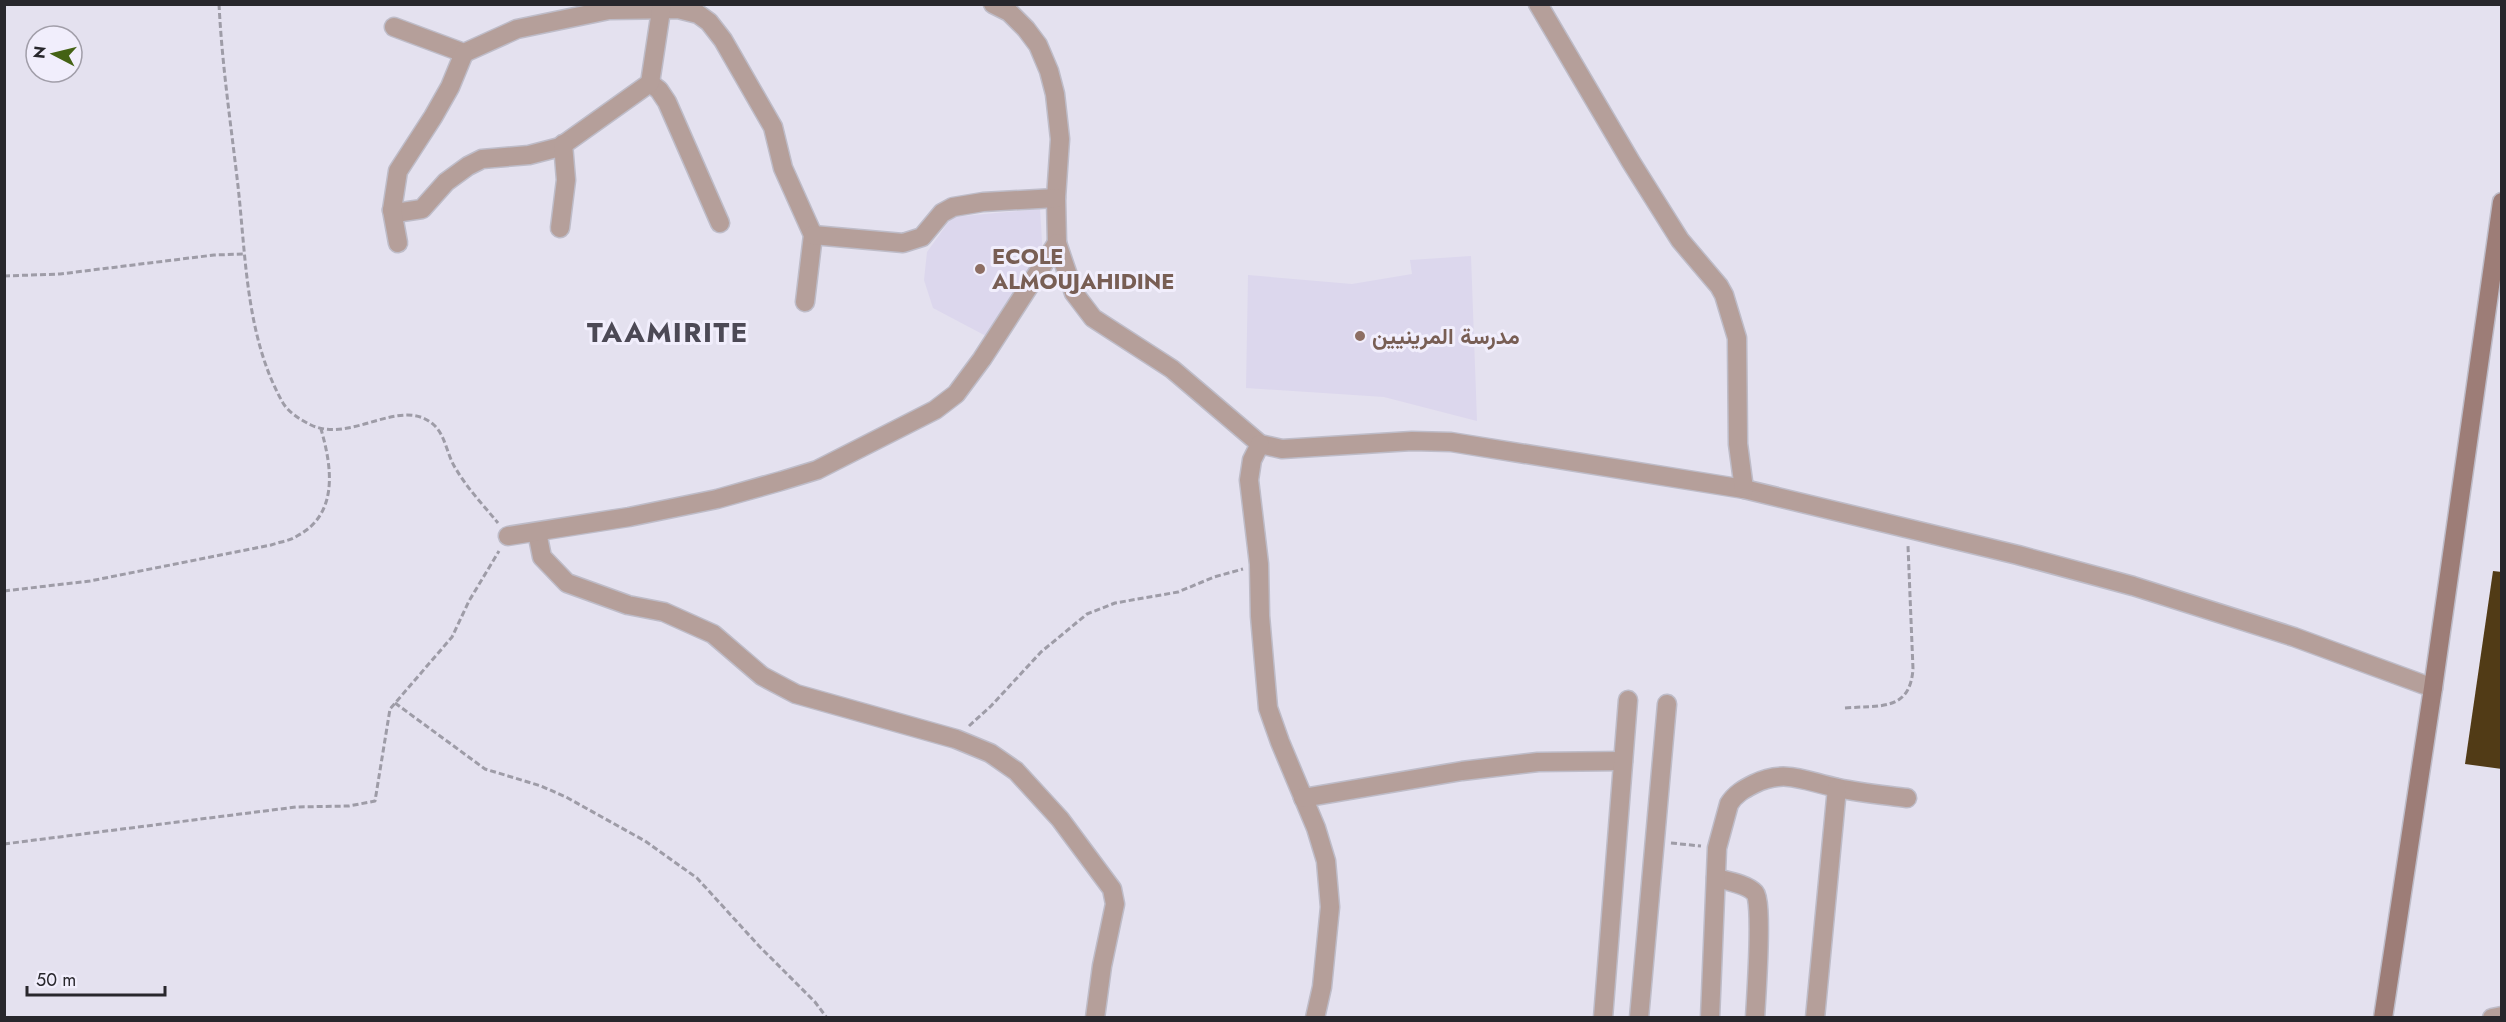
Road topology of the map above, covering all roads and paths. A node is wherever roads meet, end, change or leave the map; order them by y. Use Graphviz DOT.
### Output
graph roads {
  1 [pos="219,4"];
  2 [pos="993,4"];
  3 [pos="1538,4"];
  4 [pos="661,7"];
  5 [pos="1019,12"];
  6 [pos="394,27"];
  7 [pos="464,52"];
  8 [pos="650,83"];
  9 [pos="563,144"];
  10 [pos="1056,198"];
  11 [pos="2502,202"];
  12 [pos="393,210"];
  13 [pos="720,222"];
  14 [pos="560,228"];
  15 [pos="813,236"];
  16 [pos="398,243"];
  17 [pos="1058,243"];
  18 [pos="244,254"];
  19 [pos="4,276"];
  20 [pos="805,302"];
  21 [pos="321,429"];
  22 [pos="1260,444"];
  23 [pos="1744,489"];
  24 [pos="1908,530"];
  25 [pos="537,532"];
  26 [pos="508,536"];
  27 [pos="1259,564"];
  28 [pos="4,591"];
  29 [pos="2433,688"];
  30 [pos="1628,700"];
  31 [pos="395,703"];
  32 [pos="1667,704"];
  33 [pos="1845,708"];
  34 [pos="956,739"];
  35 [pos="1623,761"];
  36 [pos="1838,788"];
  37 [pos="1303,798"];
  38 [pos="1907,798"];
  39 [pos="1654,841"];
  40 [pos="4,844"];
  41 [pos="1717,848"];
  42 [pos="1716,878"];
  43 [pos="2502,1016"];
  44 [pos="827,1017"];
  45 [pos="1095,1017"];
  46 [pos="1315,1017"];
  47 [pos="1603,1017"];
  48 [pos="1639,1017"];
  49 [pos="1710,1017"];
  50 [pos="1755,1017"];
  51 [pos="1815,1017"];
  52 [pos="2383,1017"];
  53 [pos="2492,1017"];
  1 -- 18 [label="path"];
  2 -- 5 [label="street"];
  3 -- 23 [label="street"];
  4 -- 7 [label="street"];
  4 -- 8 [label="street"];
  4 -- 15 [label="street"];
  5 -- 10 [label="street"];
  6 -- 7 [label="street"];
  7 -- 12 [label="street"];
  8 -- 9 [label="street"];
  8 -- 13 [label="street"];
  9 -- 12 [label="street"];
  9 -- 14 [label="street"];
  10 -- 15 [label="street"];
  10 -- 17 [label="street"];
  11 -- 29 [label="main road"];
  12 -- 16 [label="street"];
  15 -- 20 [label="street"];
  17 -- 22 [label="street"];
  17 -- 25 [label="street"];
  18 -- 19 [label="path"];
  18 -- 21 [label="path"];
  21 -- 26 [label="path"];
  21 -- 28 [label="path"];
  22 -- 23 [label="street"];
  22 -- 27 [label="street"];
  23 -- 24 [label="street"];
  24 -- 29 [label="street"];
  24 -- 33 [label="path"];
  25 -- 26 [label="street"];
  25 -- 34 [label="street"];
  26 -- 31 [label="path"];
  27 -- 34 [label="path"];
  27 -- 37 [label="street"];
  29 -- 52 [label="main road"];
  30 -- 35 [label="street"];
  31 -- 40 [label="path"];
  31 -- 44 [label="path"];
  32 -- 39 [label="street"];
  34 -- 45 [label="street"];
  35 -- 37 [label="street"];
  35 -- 47 [label="street"];
  36 -- 38 [label="street"];
  36 -- 41 [label="street"];
  36 -- 51 [label="street"];
  37 -- 46 [label="street"];
  39 -- 41 [label="path"];
  39 -- 48 [label="street"];
  41 -- 42 [label="street"];
  42 -- 49 [label="street"];
  42 -- 50 [label="street"];
  43 -- 53 [label="street"];
}
